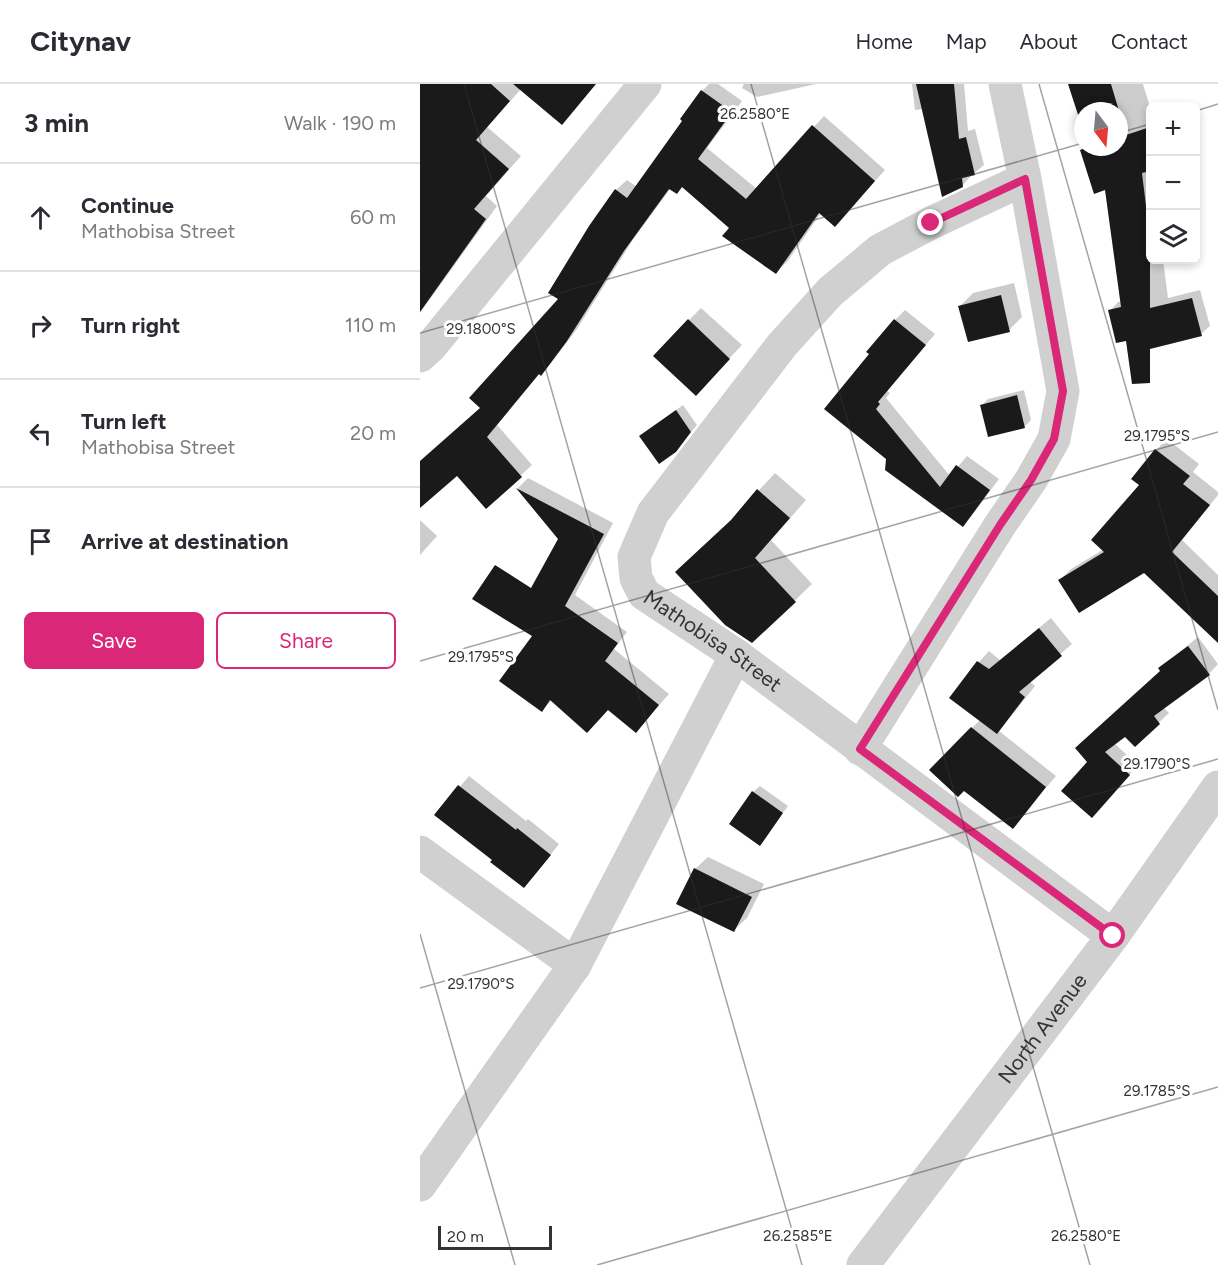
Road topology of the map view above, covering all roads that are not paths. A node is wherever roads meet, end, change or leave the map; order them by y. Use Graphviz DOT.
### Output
graph roads {
  1 [pos="645,84"];
  2 [pos="1005,84"];
  3 [pos="1025,179"];
  4 [pos="420,356"];
  5 [pos="736,655"];
  6 [pos="860,749"];
  7 [pos="1218,787"];
  8 [pos="420,852"];
  9 [pos="1113,936"];
  10 [pos="575,965"];
  11 [pos="420,1185"];
  12 [pos="863,1265"];
  1 -- 4 [label="street"];
  2 -- 3 [label="street"];
  3 -- 5 [label="street, Mathobisa Street"];
  3 -- 6 [label="street"];
  5 -- 6 [label="street, Mathobisa Street"];
  5 -- 10 [label="street"];
  6 -- 9 [label="street, Mathobisa Street"];
  7 -- 9 [label="street, North Avenue"];
  8 -- 10 [label="street"];
  9 -- 12 [label="street, North Avenue"];
  10 -- 11 [label="street"];
}
